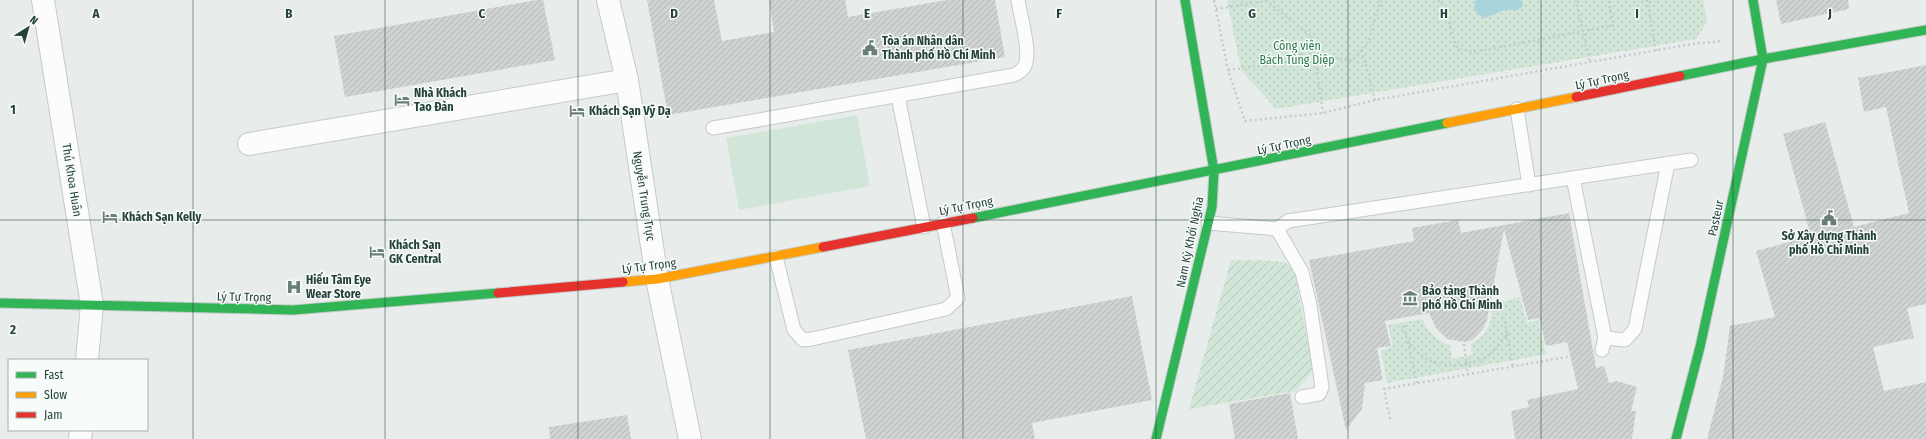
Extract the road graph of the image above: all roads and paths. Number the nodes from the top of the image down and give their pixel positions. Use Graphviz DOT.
graph roads {
  1 [pos="43,0"];
  2 [pos="608,0"];
  3 [pos="1018,0"];
  4 [pos="1184,0"];
  5 [pos="1214,0"];
  6 [pos="1381,0"];
  7 [pos="1438,0"];
  8 [pos="1576,0"];
  9 [pos="1608,0"];
  10 [pos="1646,0"];
  11 [pos="1753,0"];
  12 [pos="1216,9"];
  13 [pos="1926,30"];
  14 [pos="1582,31"];
  15 [pos="1312,37"];
  16 [pos="1729,40"];
  17 [pos="1362,50"];
  18 [pos="1656,51"];
  19 [pos="1315,55"];
  20 [pos="1763,59"];
  21 [pos="1590,63"];
  22 [pos="1228,70"];
  23 [pos="627,80"];
  24 [pos="898,96"];
  25 [pos="1375,100"];
  26 [pos="1517,109"];
  27 [pos="1323,113"];
  28 [pos="713,128"];
  29 [pos="249,144"];
  30 [pos="1691,160"];
  31 [pos="1668,163"];
  32 [pos="1214,171"];
  33 [pos="1573,178"];
  34 [pos="1529,185"];
  35 [pos="943,223"];
  36 [pos="1208,223"];
  37 [pos="924,227"];
  38 [pos="1277,229"];
  39 [pos="776,257"];
  40 [pos="657,279"];
  41 [pos="0,303"];
  42 [pos="92,305"];
  43 [pos="1503,315"];
  44 [pos="1404,326"];
  45 [pos="1507,333"];
  46 [pos="1408,339"];
  47 [pos="1464,344"];
  48 [pos="1603,344"];
  49 [pos="87,359"];
  50 [pos="1467,364"];
  51 [pos="1513,367"];
  52 [pos="1468,375"];
  53 [pos="1417,384"];
  54 [pos="1302,397"];
  55 [pos="1390,419"];
  56 [pos="690,439"];
  57 [pos="1156,439"];
  58 [pos="1676,439"];
  1 -- 42 [label="street, Thủ Khoa Huân"];
  2 -- 23 [label="street, Nguyễn Trung Trực"];
  3 -- 24 [label="lane"];
  4 -- 32 [label="street, Nam Kỳ Khởi Nghĩa"];
  5 -- 12 [label="path"];
  6 -- 17 [label="path"];
  7 -- 14 [label="path"];
  8 -- 14 [label="path"];
  9 -- 14 [label="path"];
  10 -- 18 [label="path"];
  11 -- 20 [label="street, Pasteur"];
  12 -- 15 [label="path"];
  12 -- 22 [label="path"];
  13 -- 20 [label="street, Lý Tự Trọng"];
  14 -- 21 [label="path"];
  15 -- 19 [label="path"];
  15 -- 22 [label="path"];
  16 -- 18 [label="path"];
  17 -- 19 [label="path"];
  17 -- 25 [label="path"];
  18 -- 21 [label="path"];
  19 -- 27 [label="path"];
  20 -- 26 [label="street, Lý Tự Trọng"];
  20 -- 58 [label="street, Pasteur"];
  21 -- 25 [label="path"];
  22 -- 27 [label="path"];
  23 -- 29 [label="street"];
  23 -- 40 [label="street, Nguyễn Trung Trực"];
  24 -- 28 [label="lane"];
  24 -- 37 [label="lane"];
  25 -- 27 [label="path"];
  26 -- 32 [label="street, Lý Tự Trọng"];
  26 -- 34 [label="lane"];
  30 -- 31 [label="lane"];
  31 -- 33 [label="lane"];
  31 -- 48 [label="lane"];
  32 -- 35 [label="street, Lý Tự Trọng"];
  32 -- 36 [label="street, Nam Kỳ Khởi Nghĩa"];
  33 -- 34 [label="lane"];
  33 -- 48 [label="lane"];
  34 -- 38 [label="lane"];
  35 -- 37 [label="street, Lý Tự Trọng"];
  35 -- 39 [label="lane"];
  36 -- 38 [label="lane"];
  36 -- 57 [label="street, Nam Kỳ Khởi Nghĩa"];
  37 -- 39 [label="street, Lý Tự Trọng"];
  38 -- 54 [label="lane"];
  39 -- 40 [label="street, Lý Tự Trọng"];
  40 -- 42 [label="street, Lý Tự Trọng"];
  40 -- 56 [label="street, Nguyễn Trung Trực"];
  41 -- 42 [label="street, Lý Tự Trọng"];
  42 -- 49 [label="street, Thủ Khoa Huân"];
  43 -- 45 [label="path"];
  44 -- 46 [label="path"];
  45 -- 50 [label="path"];
  45 -- 51 [label="path"];
  46 -- 50 [label="path"];
  46 -- 53 [label="path"];
  47 -- 50 [label="path"];
  48 -- 51 [label="path"];
  50 -- 52 [label="path"];
  51 -- 52 [label="path"];
  52 -- 53 [label="path"];
  53 -- 55 [label="path"];
}
